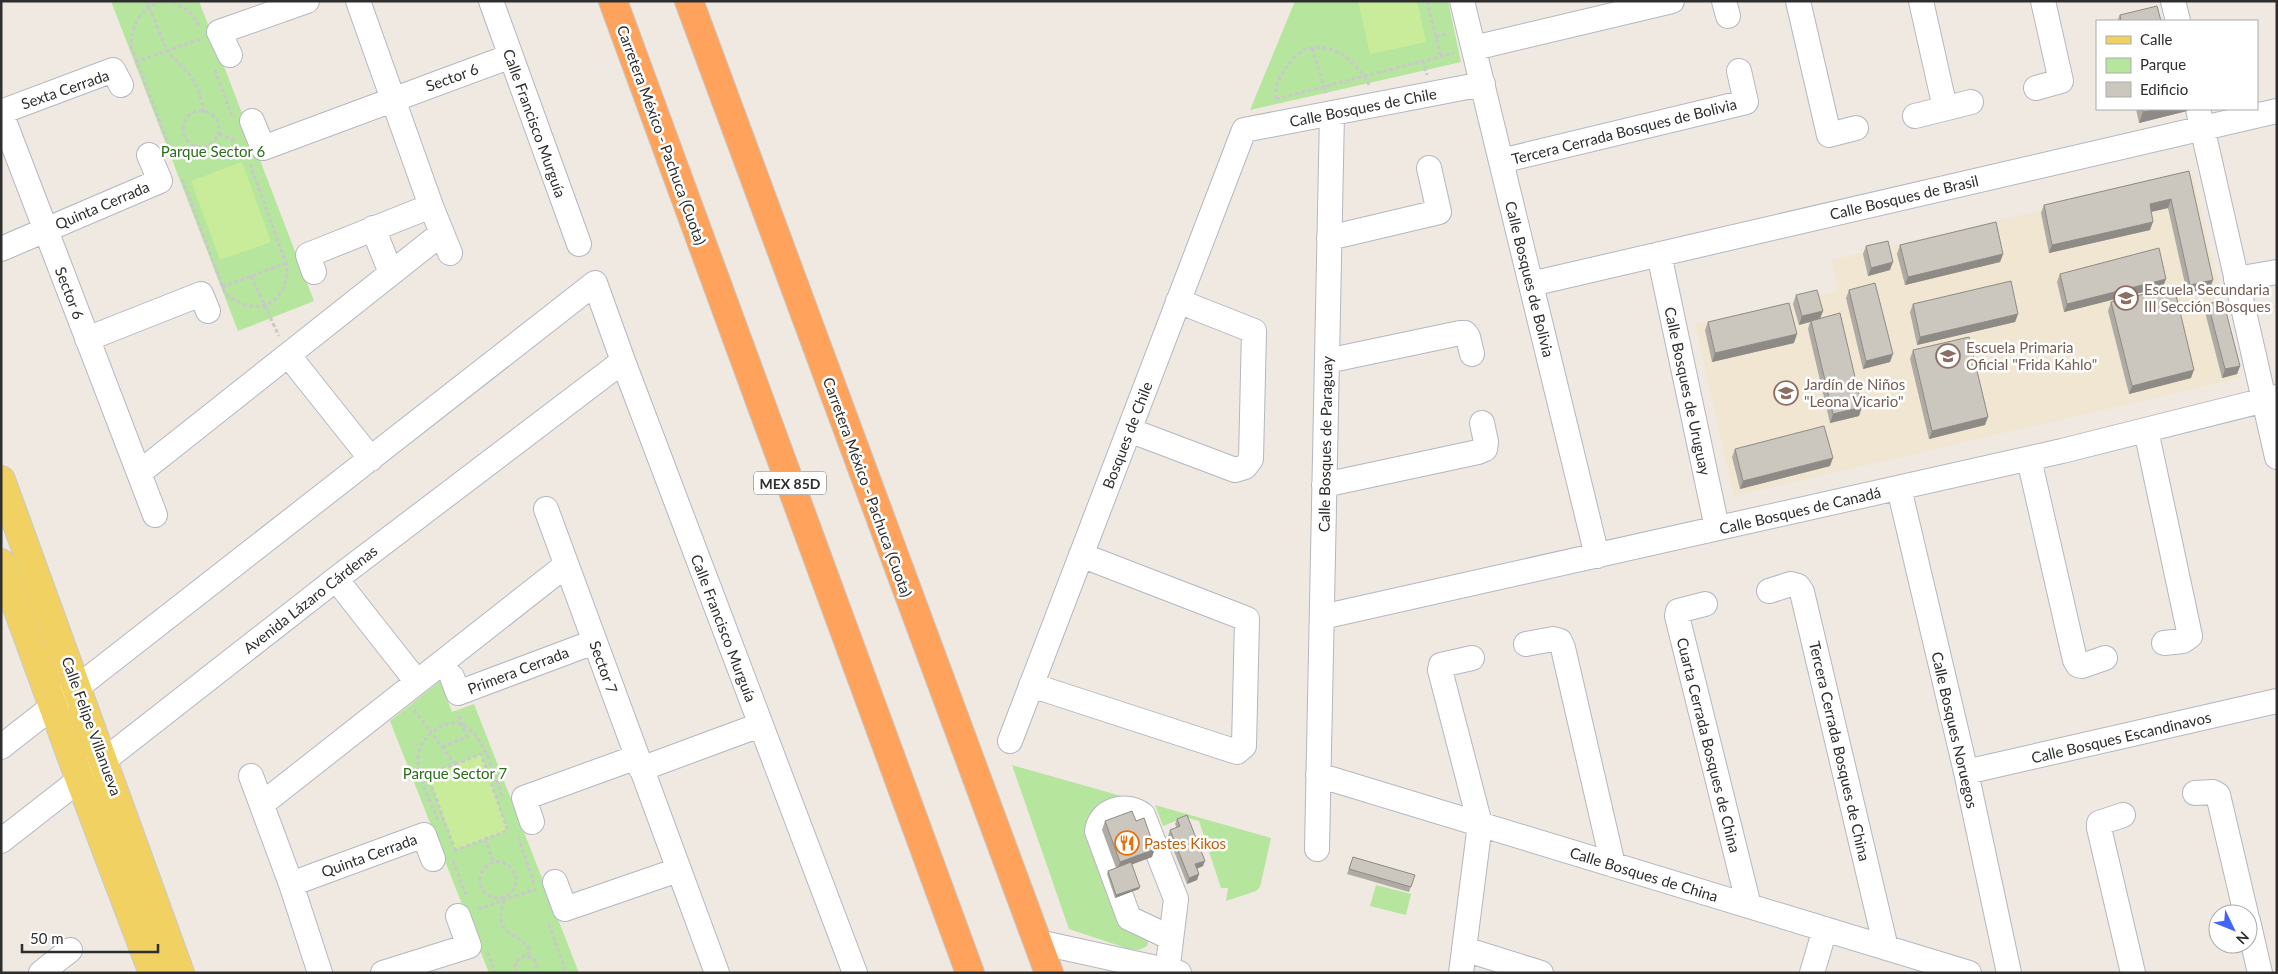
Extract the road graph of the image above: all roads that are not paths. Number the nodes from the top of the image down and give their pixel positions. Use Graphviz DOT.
graph roads {
  1 [pos="307,1"];
  2 [pos="358,1"];
  3 [pos="491,1"];
  4 [pos="612,1"];
  5 [pos="689,1"];
  6 [pos="1462,1"];
  7 [pos="1672,1"];
  8 [pos="1798,1"];
  9 [pos="1921,1"];
  10 [pos="2043,1"];
  11 [pos="1474,48"];
  12 [pos="511,56"];
  13 [pos="221,59"];
  14 [pos="1739,71"];
  15 [pos="117,78"];
  16 [pos="1482,84"];
  17 [pos="2036,88"];
  18 [pos="393,98"];
  19 [pos="1971,102"];
  20 [pos="1945,108"];
  21 [pos="2277,111"];
  22 [pos="1,112"];
  23 [pos="1332,113"];
  24 [pos="1915,116"];
  25 [pos="2200,118"];
  26 [pos="241,124"];
  27 [pos="1856,128"];
  28 [pos="1244,130"];
  29 [pos="158,159"];
  30 [pos="1501,161"];
  31 [pos="1429,168"];
  32 [pos="431,206"];
  33 [pos="373,228"];
  34 [pos="46,229"];
  35 [pos="1329,238"];
  36 [pos="579,244"];
  37 [pos="1,248"];
  38 [pos="1659,254"];
  39 [pos="311,263"];
  40 [pos="2277,272"];
  41 [pos="392,274"];
  42 [pos="2236,279"];
  43 [pos="1531,284"];
  44 [pos="211,297"];
  45 [pos="1178,301"];
  46 [pos="88,339"];
  47 [pos="1472,354"];
  48 [pos="289,356"];
  49 [pos="623,361"];
  50 [pos="1327,362"];
  51 [pos="2270,398"];
  52 [pos="1482,422"];
  53 [pos="1129,430"];
  54 [pos="2146,430"];
  55 [pos="2277,458"];
  56 [pos="371,459"];
  57 [pos="2029,459"];
  58 [pos="139,473"];
  59 [pos="1,480"];
  60 [pos="1324,485"];
  61 [pos="1899,488"];
  62 [pos="546,509"];
  63 [pos="155,515"];
  64 [pos="1718,528"];
  65 [pos="1081,555"];
  66 [pos="1597,556"];
  67 [pos="1,563"];
  68 [pos="566,564"];
  69 [pos="336,579"];
  70 [pos="1768,590"];
  71 [pos="1705,604"];
  72 [pos="1322,618"];
  73 [pos="594,642"];
  74 [pos="1526,644"];
  75 [pos="2164,644"];
  76 [pos="1472,658"];
  77 [pos="2105,658"];
  78 [pos="455,685"];
  79 [pos="1031,685"];
  80 [pos="78,688"];
  81 [pos="409,688"];
  82 [pos="2277,701"];
  83 [pos="54,707"];
  84 [pos="760,724"];
  85 [pos="1010,741"];
  86 [pos="1,747"];
  87 [pos="104,760"];
  88 [pos="639,763"];
  89 [pos="1966,772"];
  90 [pos="1318,775"];
  91 [pos="251,776"];
  92 [pos="80,780"];
  93 [pos="2195,793"];
  94 [pos="262,804"];
  95 [pos="2123,815"];
  96 [pos="1480,824"];
  97 [pos="523,825"];
  98 [pos="1,841"];
  99 [pos="1317,849"];
  100 [pos="441,856"];
  101 [pos="1613,865"];
  102 [pos="678,870"];
  103 [pos="291,884"];
  104 [pos="544,890"];
  105 [pos="2244,904"];
  106 [pos="1749,906"];
  107 [pos="465,914"];
  108 [pos="1825,929"];
  109 [pos="1171,938"];
  110 [pos="1038,942"];
  111 [pos="1886,948"];
  112 [pos="1464,949"];
  113 [pos="70,950"];
  114 [pos="2256,954"];
  115 [pos="1171,972"];
  116 [pos="41,973"];
  117 [pos="153,973"];
  118 [pos="180,973"];
  119 [pos="320,973"];
  120 [pos="383,973"];
  121 [pos="717,973"];
  122 [pos="855,973"];
  123 [pos="970,973"];
  124 [pos="1049,973"];
  125 [pos="1461,973"];
  126 [pos="1540,973"];
  127 [pos="1812,973"];
  128 [pos="1970,973"];
  129 [pos="2009,973"];
  130 [pos="2133,973"];
  131 [pos="2260,973"];
  1 -- 13 [label="street"];
  2 -- 18 [label="street"];
  3 -- 12 [label="street, Calle Francisco Murguía"];
  4 -- 123 [label="highway, Carretera México - Pachuca (Cuota) / MEX 85D"];
  5 -- 110 [label="highway, Carretera México - Pachuca (Cuota)"];
  6 -- 11 [label="street, Calle Bosques de Bolivia"];
  7 -- 11 [label="street"];
  8 -- 27 [label="street"];
  9 -- 20 [label="street"];
  10 -- 17 [label="street"];
  11 -- 16 [label="street, Calle Bosques de Bolivia"];
  12 -- 18 [label="street, Sector 6"];
  12 -- 36 [label="street, Calle Francisco Murguía"];
  14 -- 30 [label="street, Tercera Cerrada Bosques de Bolivia"];
  15 -- 22 [label="street, Sexta Cerrada"];
  16 -- 23 [label="street, Calle Bosques de Chile"];
  16 -- 30 [label="street, Calle Bosques de Bolivia"];
  18 -- 26 [label="street, Sector 6"];
  18 -- 32 [label="street"];
  19 -- 20 [label="street"];
  20 -- 24 [label="street"];
  21 -- 25 [label="street, Calle Bosques de Brasil"];
  22 -- 34 [label="street, Sector 6"];
  23 -- 28 [label="street, Calle Bosques de Chile"];
  23 -- 35 [label="street, Calle Bosques de Paraguay"];
  25 -- 38 [label="street, Calle Bosques de Brasil"];
  25 -- 42 [label="street"];
  28 -- 45 [label="street, Bosques de Chile"];
  29 -- 34 [label="street, Quinta Cerrada"];
  30 -- 43 [label="street, Calle Bosques de Bolivia"];
  31 -- 35 [label="street"];
  32 -- 33 [label="street"];
  32 -- 41 [label="street"];
  33 -- 39 [label="street"];
  33 -- 41 [label="street"];
  34 -- 37 [label="street"];
  34 -- 46 [label="street, Sector 6"];
  35 -- 50 [label="street, Calle Bosques de Paraguay"];
  38 -- 43 [label="street, Calle Bosques de Brasil"];
  38 -- 64 [label="street, Calle Bosques de Uruguay"];
  40 -- 42 [label="street"];
  41 -- 48 [label="street"];
  42 -- 51 [label="street"];
  43 -- 66 [label="street, Calle Bosques de Bolivia"];
  44 -- 46 [label="street"];
  45 -- 53 [label="street, Bosques de Chile"];
  45 -- 53 [label="street"];
  46 -- 58 [label="street, Sector 6"];
  47 -- 50 [label="street"];
  48 -- 56 [label="street"];
  48 -- 58 [label="street"];
  49 -- 56 [label="street, Calle Francisco Murguía"];
  49 -- 69 [label="street, Avenida Lázaro Cárdenas"];
  49 -- 84 [label="street, Calle Francisco Murguía"];
  50 -- 60 [label="street, Calle Bosques de Paraguay"];
  51 -- 54 [label="street, Calle Bosques de Canadá"];
  51 -- 55 [label="street"];
  52 -- 60 [label="street"];
  53 -- 65 [label="street, Bosques de Chile"];
  54 -- 57 [label="street, Calle Bosques de Canadá"];
  54 -- 75 [label="street"];
  56 -- 80 [label="street"];
  57 -- 61 [label="street, Calle Bosques de Canadá"];
  57 -- 77 [label="street"];
  58 -- 63 [label="street, Sector 6"];
  59 -- 80 [label="main road, Calle Felipe Villanueva"];
  60 -- 72 [label="street, Calle Bosques de Paraguay"];
  61 -- 64 [label="street, Calle Bosques de Canadá"];
  61 -- 89 [label="street, Calle Bosques Noruegos"];
  62 -- 68 [label="street, Sector 7"];
  64 -- 66 [label="street, Calle Bosques de Canadá"];
  65 -- 79 [label="street, Bosques de Chile"];
  65 -- 79 [label="street"];
  66 -- 72 [label="street, Calle Bosques de Canadá"];
  67 -- 83 [label="main road, Calle Felipe Villanueva"];
  68 -- 73 [label="street, Sector 7"];
  68 -- 81 [label="street"];
  69 -- 81 [label="street"];
  69 -- 87 [label="street, Avenida Lázaro Cárdenas"];
  70 -- 111 [label="street, Tercera Cerrada Bosques de China"];
  71 -- 106 [label="street, Cuarta Cerrada Bosques de China"];
  72 -- 90 [label="street, Calle Bosques de Paraguay"];
  73 -- 78 [label="street, Primera Cerrada"];
  73 -- 88 [label="street, Sector 7"];
  74 -- 101 [label="street"];
  76 -- 96 [label="street"];
  79 -- 85 [label="street, Bosques de Chile"];
  80 -- 83 [label="street"];
  80 -- 87 [label="main road, Calle Felipe Villanueva"];
  81 -- 94 [label="street"];
  82 -- 89 [label="street, Calle Bosques Escandinavos"];
  83 -- 86 [label="street"];
  83 -- 92 [label="main road, Calle Felipe Villanueva"];
  84 -- 88 [label="street"];
  84 -- 122 [label="street, Calle Francisco Murguía"];
  87 -- 92 [label="street, Avenida Lázaro Cárdenas"];
  87 -- 118 [label="main road, Calle Felipe Villanueva"];
  88 -- 97 [label="street"];
  88 -- 102 [label="street, Sector 7"];
  89 -- 129 [label="street, Calle Bosques Noruegos"];
  90 -- 96 [label="street, Calle Bosques de China"];
  90 -- 99 [label="street, Calle Bosques de Paraguay"];
  91 -- 94 [label="street"];
  92 -- 98 [label="street, Avenida Lázaro Cárdenas"];
  92 -- 117 [label="main road, Calle Felipe Villanueva"];
  93 -- 105 [label="street"];
  94 -- 103 [label="street"];
  95 -- 130 [label="street"];
  96 -- 101 [label="street, Calle Bosques de China"];
  96 -- 112 [label="street"];
  100 -- 103 [label="street, Quinta Cerrada"];
  101 -- 106 [label="street, Calle Bosques de China"];
  102 -- 104 [label="street"];
  102 -- 121 [label="street, Sector 7"];
  103 -- 119 [label="street"];
  106 -- 108 [label="street, Calle Bosques de China"];
  107 -- 120 [label="street"];
  108 -- 111 [label="street, Calle Bosques de China"];
  108 -- 127 [label="street"];
  109 -- 109 [label="street"];
  109 -- 115 [label="street"];
  110 -- 115 [label="street"];
  110 -- 124 [label="highway, Carretera México - Pachuca (Cuota)"];
  111 -- 128 [label="street, Calle Bosques de China"];
  112 -- 125 [label="street"];
  112 -- 126 [label="street"];
  113 -- 116 [label="street"];
  114 -- 131 [label="street"];
}
